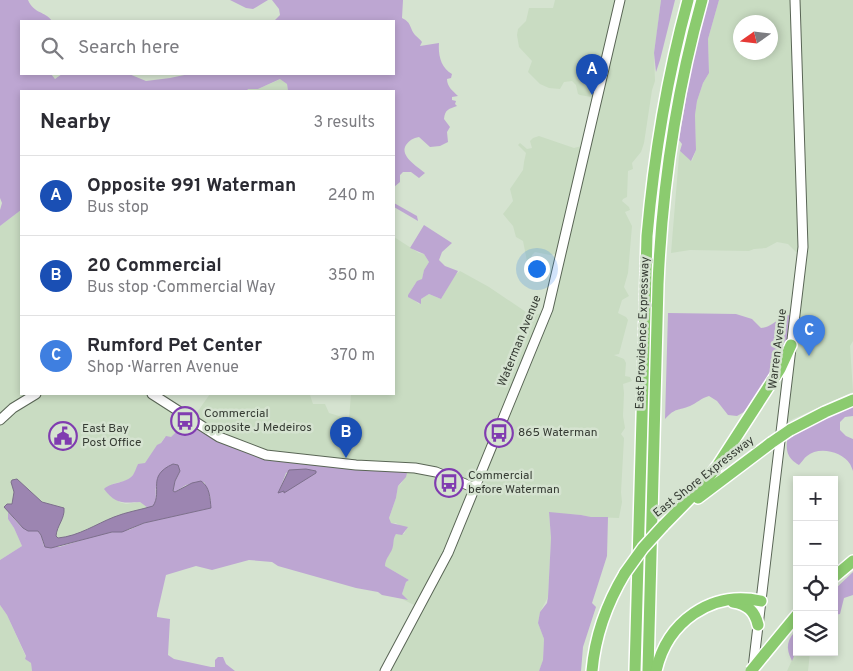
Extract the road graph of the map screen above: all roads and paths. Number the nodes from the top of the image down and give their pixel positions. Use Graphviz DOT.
graph roads {
  1 [pos="620,0"];
  2 [pos="688,0"];
  3 [pos="702,0"];
  4 [pos="790,1"];
  5 [pos="791,345"];
  6 [pos="34,395"];
  7 [pos="154,395"];
  8 [pos="853,400"];
  9 [pos="0,420"];
  10 [pos="474,488"];
  11 [pos="663,526"];
  12 [pos="853,561"];
  13 [pos="838,574"];
  14 [pos="724,601"];
  15 [pos="761,601"];
  16 [pos="793,620"];
  17 [pos="758,625"];
  18 [pos="385,671"];
  19 [pos="592,671"];
  20 [pos="635,671"];
  21 [pos="648,671"];
  22 [pos="656,671"];
  23 [pos="752,671"];
  1 -- 10 [label="main road, Waterman Avenue"];
  2 -- 20 [label="highway, East Providence Expressway"];
  3 -- 21 [label="highway, East Providence Expressway"];
  4 -- 5 [label="main road, Warren Avenue"];
  5 -- 11 [label="highway"];
  5 -- 15 [label="main road, Warren Avenue"];
  6 -- 9 [label="main road"];
  7 -- 10 [label="main road"];
  8 -- 11 [label="highway, East Shore Expressway, bridge"];
  10 -- 18 [label="main road, Waterman Avenue"];
  11 -- 19 [label="highway, East Shore Expressway, bridge"];
  12 -- 13 [label="highway"];
  14 -- 15 [label="highway"];
  14 -- 17 [label="highway"];
  14 -- 22 [label="highway"];
  15 -- 17 [label="main road, Warren Avenue"];
  16 -- 23 [label="highway, bridge"];
  17 -- 23 [label="main road, Warren Avenue"];
}
